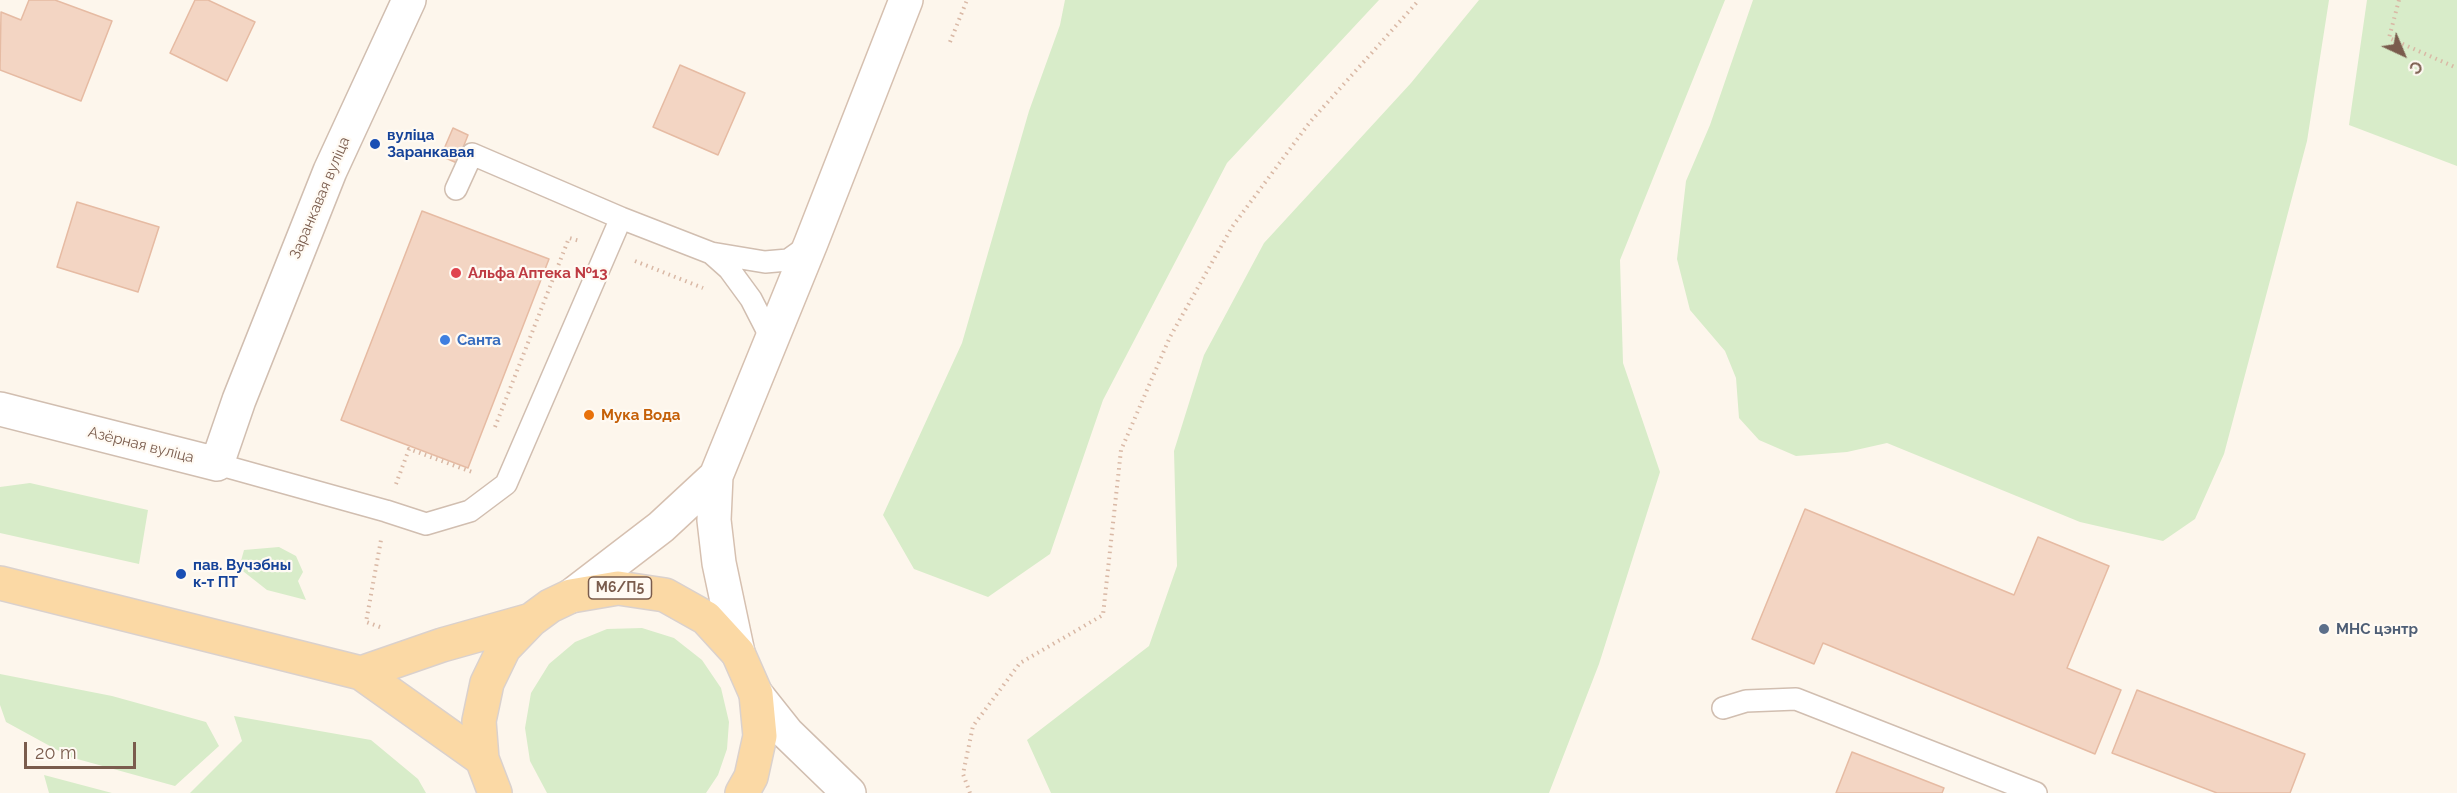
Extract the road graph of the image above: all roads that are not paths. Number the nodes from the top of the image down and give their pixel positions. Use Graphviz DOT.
graph roads {
  1 [pos="409,0"];
  2 [pos="906,0"];
  3 [pos="456,189"];
  4 [pos="621,218"];
  5 [pos="811,243"];
  6 [pos="711,253"];
  7 [pos="772,340"];
  8 [pos="0,409"];
  9 [pos="217,464"];
  10 [pos="716,476"];
  11 [pos="0,583"];
  12 [pos="571,596"];
  13 [pos="531,620"];
  14 [pos="738,653"];
  15 [pos="361,673"];
  16 [pos="756,693"];
  17 [pos="1723,708"];
  18 [pos="491,784"];
  19 [pos="742,793"];
  20 [pos="849,793"];
  21 [pos="2036,793"];
  1 -- 9 [label="main road, Заранкавая вуліца"];
  2 -- 5 [label="main road"];
  3 -- 4 [label="lane"];
  4 -- 6 [label="lane"];
  4 -- 9 [label="lane"];
  5 -- 6 [label="lane"];
  5 -- 7 [label="main road"];
  6 -- 7 [label="lane"];
  7 -- 10 [label="main road"];
  8 -- 9 [label="main road, Азёрная вуліца"];
  10 -- 12 [label="main road"];
  10 -- 14 [label="main road"];
  11 -- 15 [label="main road, М6/П5"];
  12 -- 13 [label="main road, М6/П5"];
  12 -- 14 [label="main road, М6/П5"];
  13 -- 15 [label="main road, М6/П5"];
  13 -- 18 [label="main road, М6/П5"];
  14 -- 16 [label="main road, М6/П5"];
  15 -- 18 [label="main road, М6/П5"];
  16 -- 19 [label="main road, М6/П5"];
  16 -- 20 [label="main road"];
  17 -- 21 [label="lane"];
}
